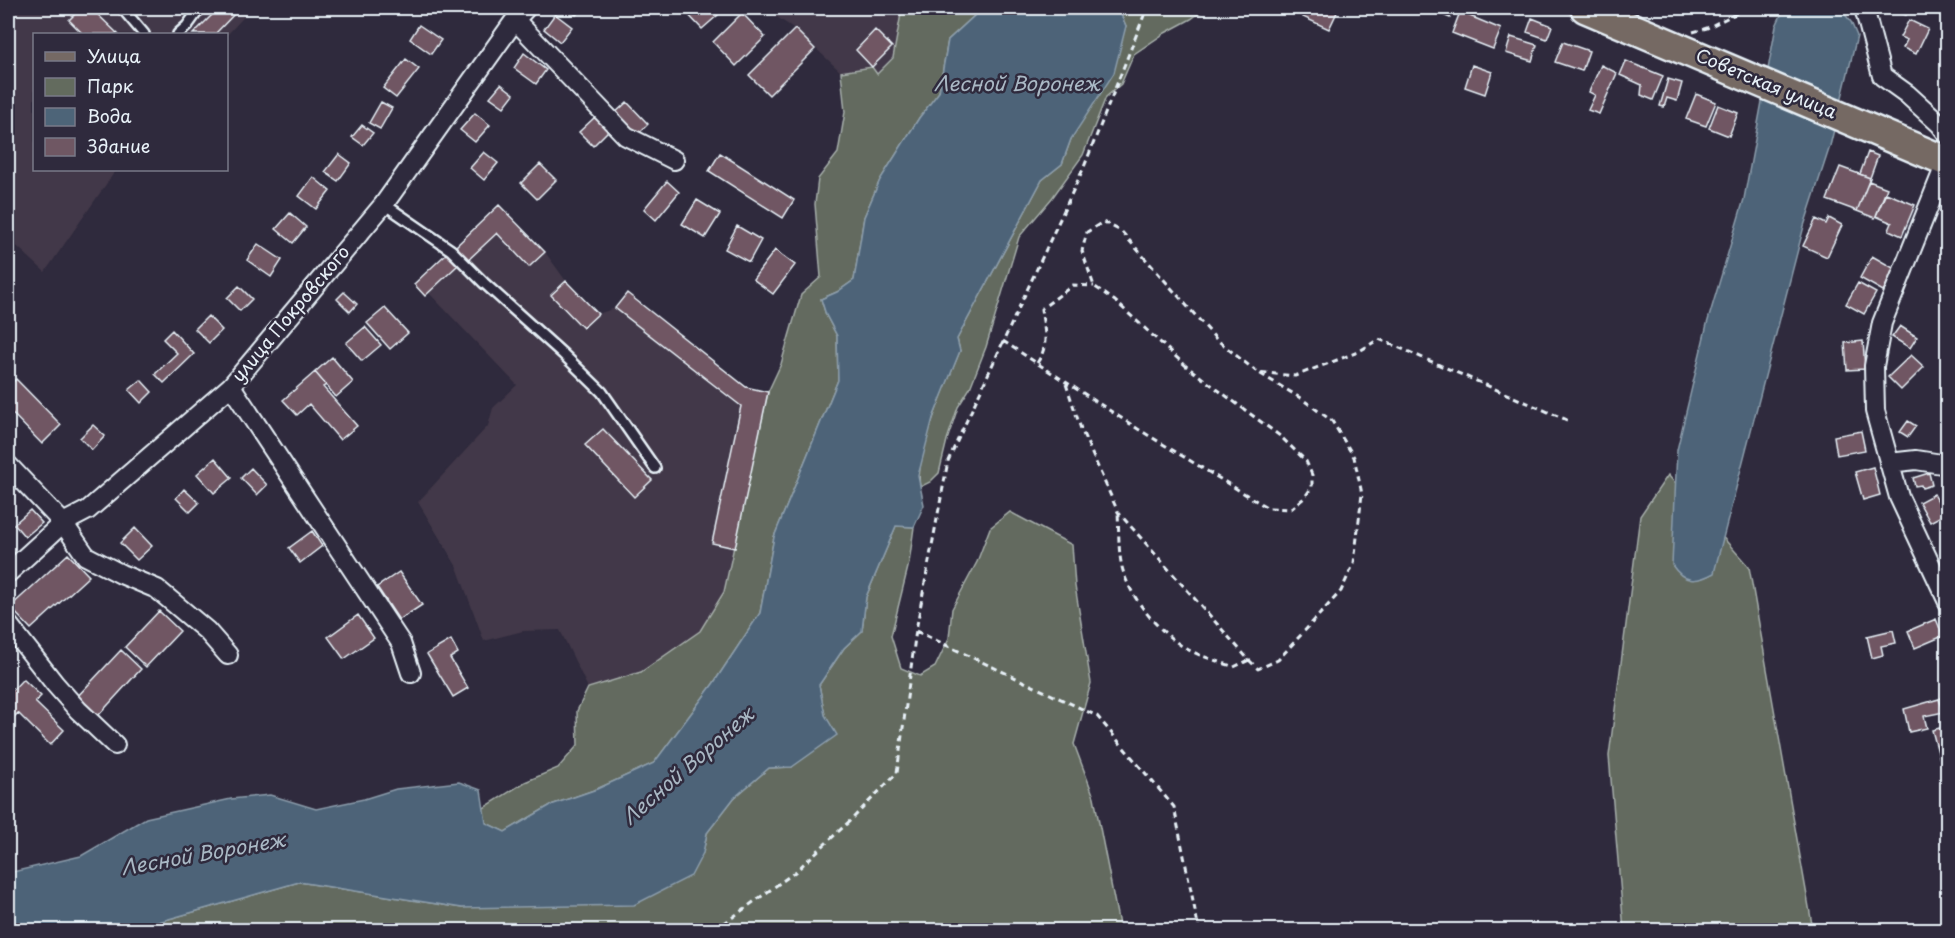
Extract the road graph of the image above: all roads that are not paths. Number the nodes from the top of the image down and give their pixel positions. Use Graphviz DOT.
graph roads {
  1 [pos="122,8"];
  2 [pos="200,8"];
  3 [pos="1585,8"];
  4 [pos="1864,8"];
  5 [pos="521,14"];
  6 [pos="143,33"];
  7 [pos="179,33"];
  8 [pos="1947,154"];
  9 [pos="674,160"];
  10 [pos="384,204"];
  11 [pos="231,386"];
  12 [pos="1889,463"];
  13 [pos="8,465"];
  14 [pos="1947,465"];
  15 [pos="655,468"];
  16 [pos="63,523"];
  17 [pos="8,573"];
  18 [pos="1947,602"];
  19 [pos="8,624"];
  20 [pos="228,655"];
  21 [pos="411,673"];
  22 [pos="116,745"];
  1 -- 6 [label="lane"];
  2 -- 7 [label="lane"];
  3 -- 8 [label="main road, Советская улица"];
  4 -- 8 [label="street"];
  5 -- 9 [label="street"];
  5 -- 10 [label="street, улица Покровского"];
  8 -- 12 [label="street"];
  10 -- 11 [label="street, улица Покровского"];
  10 -- 15 [label="lane"];
  11 -- 16 [label="street, улица Покровского"];
  11 -- 21 [label="street"];
  12 -- 14 [label="street"];
  12 -- 18 [label="street"];
  13 -- 16 [label="street"];
  16 -- 17 [label="street, улица Покровского"];
  16 -- 20 [label="street"];
  19 -- 22 [label="street"];
}
